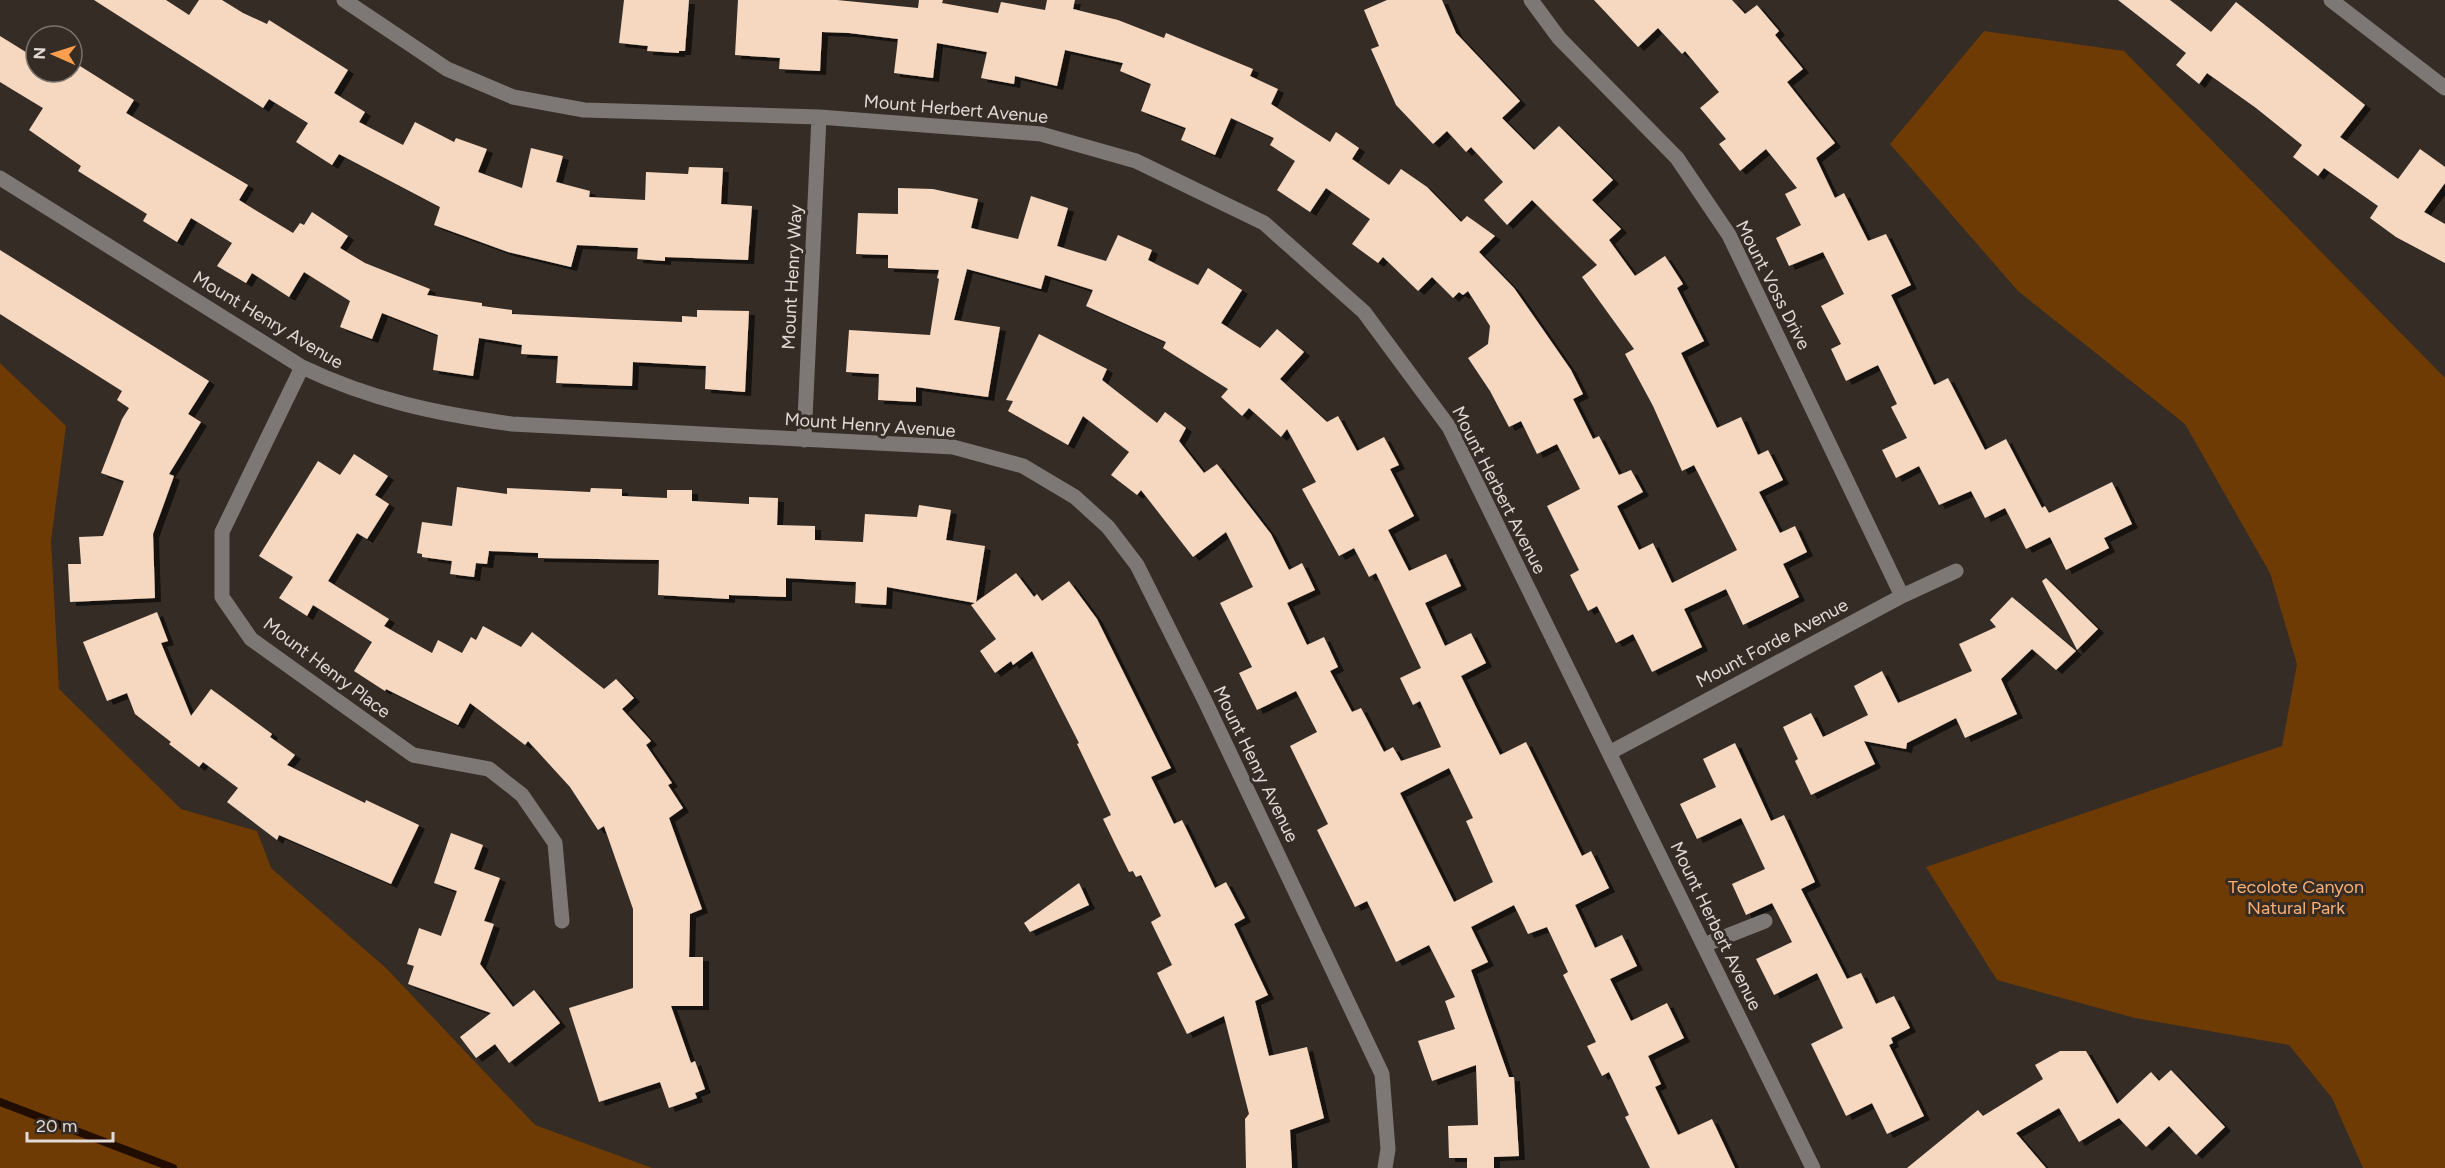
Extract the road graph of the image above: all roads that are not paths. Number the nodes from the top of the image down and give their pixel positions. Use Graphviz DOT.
graph roads {
  1 [pos="344,0"];
  2 [pos="1531,0"];
  3 [pos="2331,0"];
  4 [pos="2445,88"];
  5 [pos="819,117"];
  6 [pos="0,178"];
  7 [pos="302,367"];
  8 [pos="804,440"];
  9 [pos="1956,571"];
  10 [pos="1902,596"];
  11 [pos="1609,753"];
  12 [pos="562,921"];
  13 [pos="1765,921"];
  14 [pos="1704,945"];
  15 [pos="1385,1168"];
  16 [pos="1813,1168"];
  1 -- 5 [label="street, Mount Herbert Avenue"];
  2 -- 10 [label="street, Mount Voss Drive"];
  3 -- 4 [label="street"];
  5 -- 8 [label="street, Mount Henry Way"];
  5 -- 11 [label="street, Mount Herbert Avenue"];
  6 -- 7 [label="street, Mount Henry Avenue"];
  7 -- 8 [label="street, Mount Henry Avenue"];
  7 -- 12 [label="street, Mount Henry Place"];
  8 -- 15 [label="street, Mount Henry Avenue"];
  9 -- 10 [label="street, Mount Forde Avenue"];
  10 -- 11 [label="street, Mount Forde Avenue"];
  11 -- 14 [label="street, Mount Herbert Avenue"];
  13 -- 14 [label="street"];
  14 -- 16 [label="street, Mount Herbert Avenue"];
}
